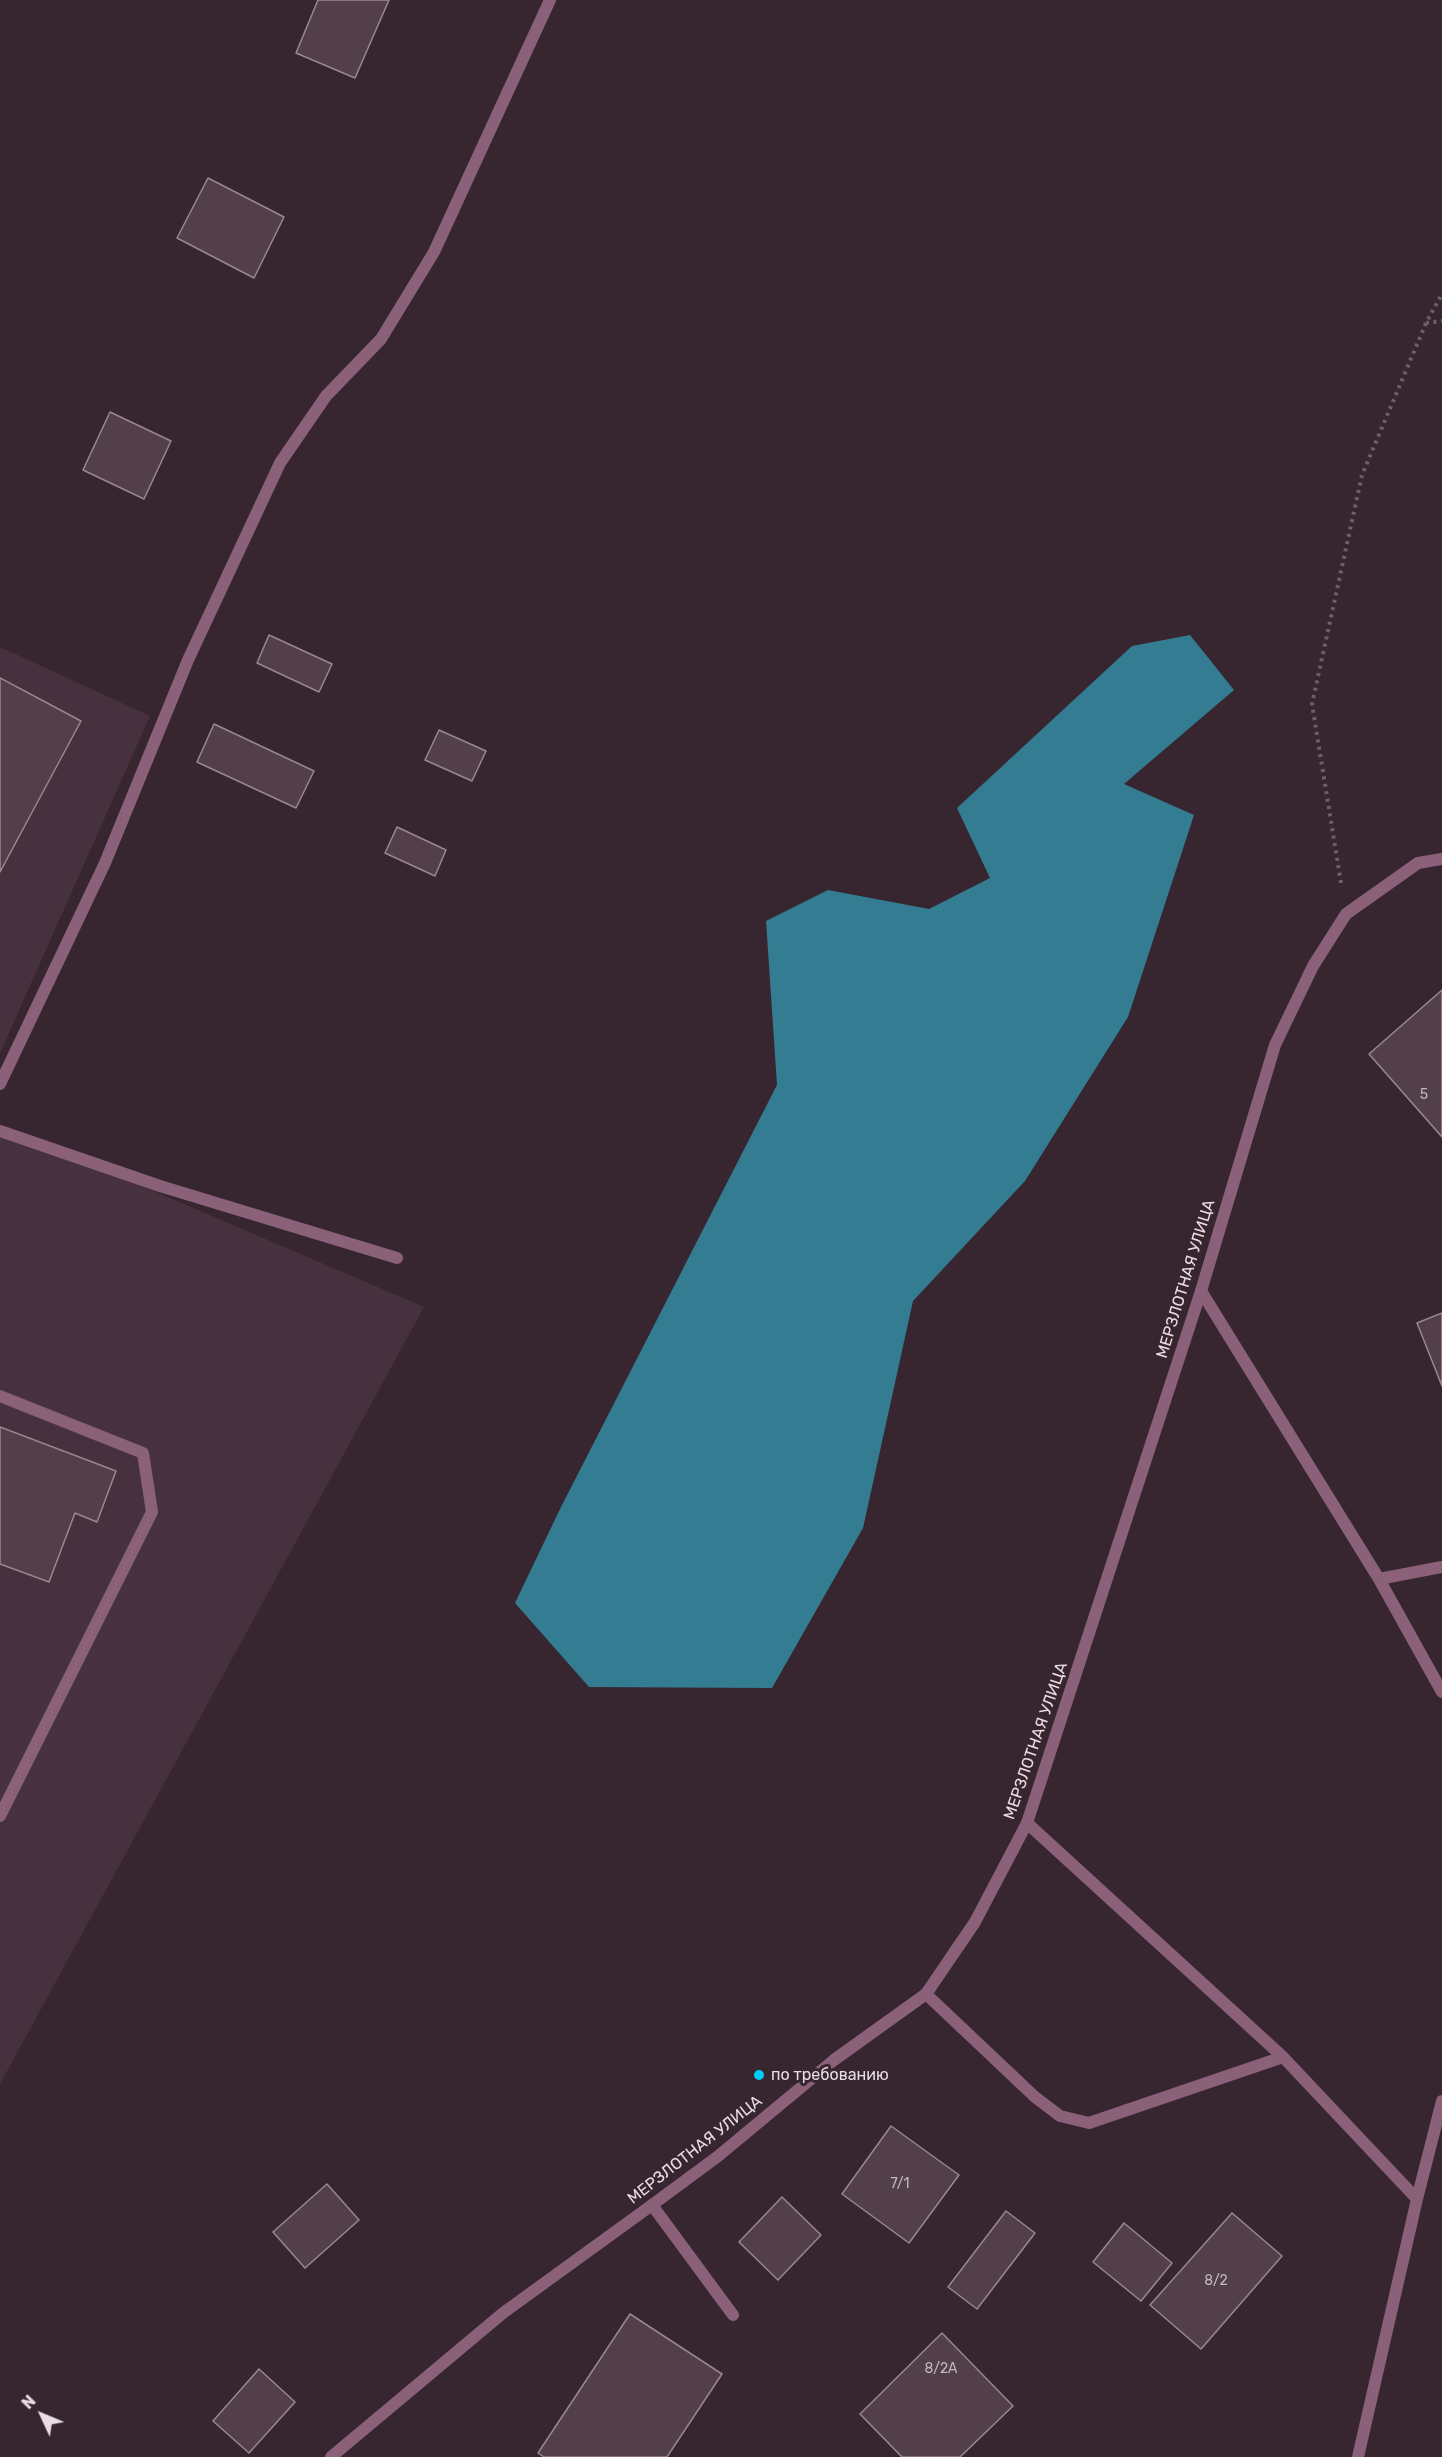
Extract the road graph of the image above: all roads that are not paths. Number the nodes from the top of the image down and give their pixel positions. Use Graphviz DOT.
graph roads {
  1 [pos="550,0"];
  2 [pos="1442,859"];
  3 [pos="0,1084"];
  4 [pos="0,1131"];
  5 [pos="397,1258"];
  6 [pos="1201,1291"];
  7 [pos="0,1396"];
  8 [pos="1442,1567"];
  9 [pos="1379,1579"];
  10 [pos="1442,1692"];
  11 [pos="0,1816"];
  12 [pos="1028,1823"];
  13 [pos="926,1994"];
  14 [pos="1283,2057"];
  15 [pos="1442,2101"];
  16 [pos="1417,2199"];
  17 [pos="652,2205"];
  18 [pos="733,2315"];
  19 [pos="331,2457"];
  20 [pos="1358,2457"];
  1 -- 3 [label="street"];
  2 -- 6 [label="street, МЕРЗЛОТНАЯ УЛИЦА"];
  4 -- 5 [label="street"];
  6 -- 9 [label="street"];
  6 -- 12 [label="street, МЕРЗЛОТНАЯ УЛИЦА"];
  7 -- 11 [label="street"];
  8 -- 9 [label="street"];
  9 -- 10 [label="street"];
  12 -- 13 [label="street, МЕРЗЛОТНАЯ УЛИЦА"];
  12 -- 14 [label="street"];
  13 -- 14 [label="street"];
  13 -- 17 [label="street, МЕРЗЛОТНАЯ УЛИЦА"];
  14 -- 16 [label="street"];
  15 -- 16 [label="street"];
  16 -- 20 [label="street"];
  17 -- 18 [label="street"];
  17 -- 19 [label="street, МЕРЗЛОТНАЯ УЛИЦА"];
}
